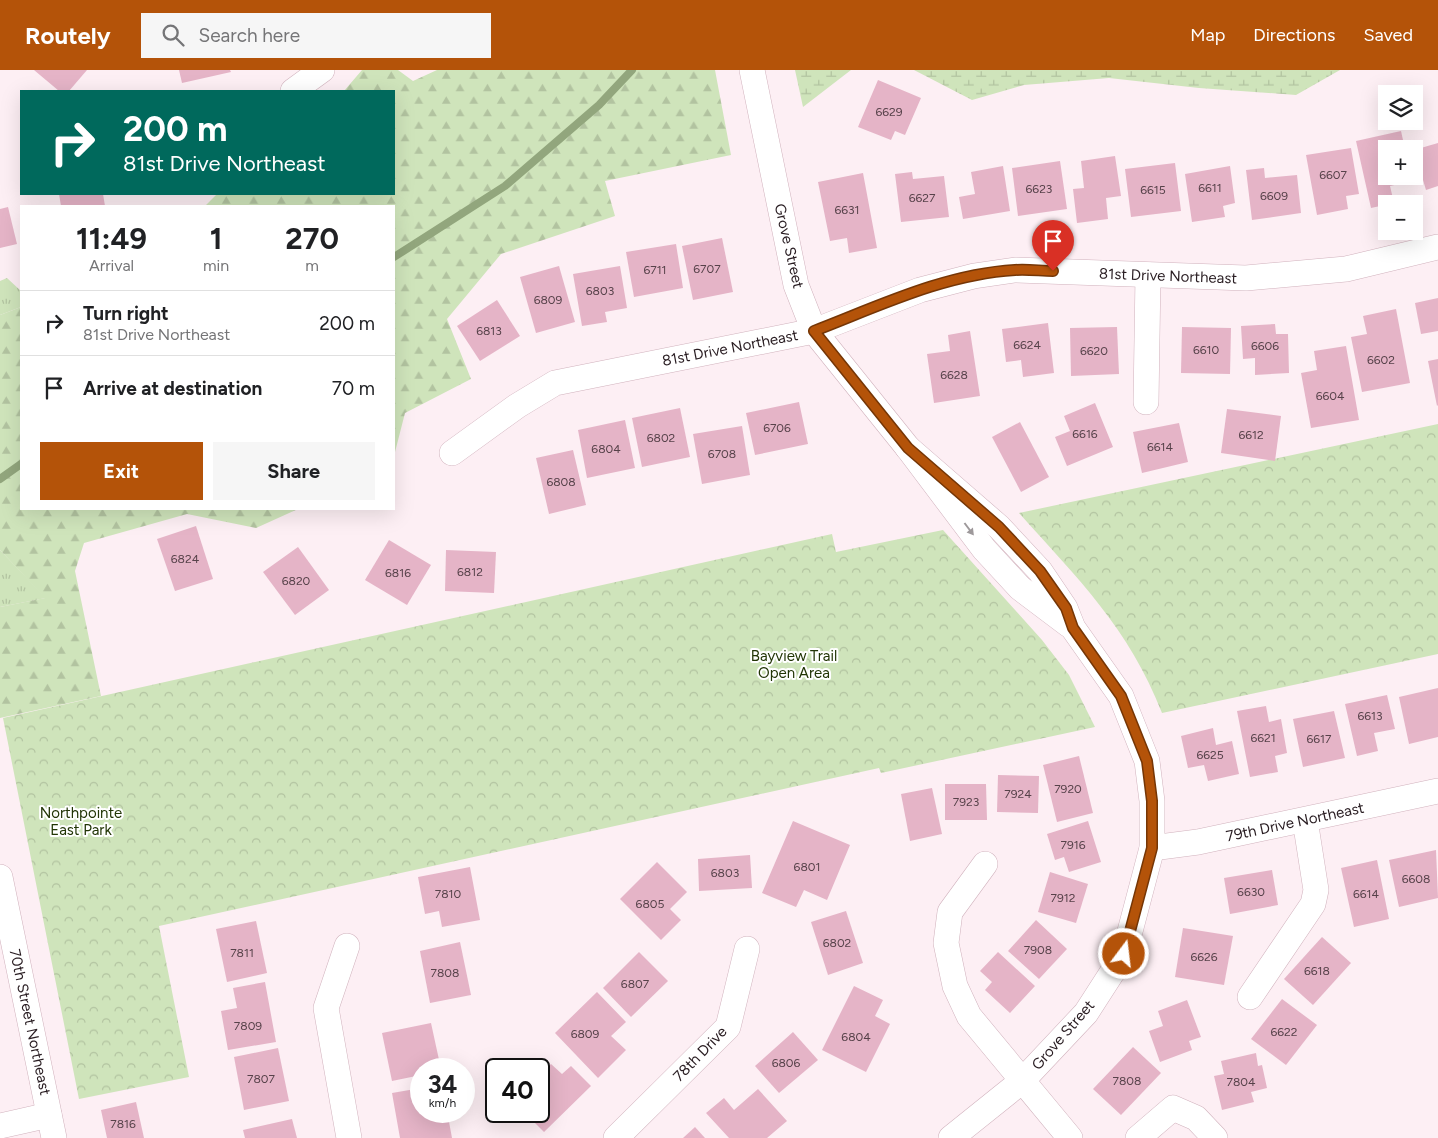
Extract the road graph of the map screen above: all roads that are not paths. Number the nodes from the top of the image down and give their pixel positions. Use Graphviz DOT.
graph roads {
  1 [pos="322,70"];
  2 [pos="752,70"];
  3 [pos="294,90"];
  4 [pos="1438,247"];
  5 [pos="1148,275"];
  6 [pos="814,331"];
  7 [pos="1146,402"];
  8 [pos="452,453"];
  9 [pos="1438,791"];
  10 [pos="1305,820"];
  11 [pos="1152,848"];
  12 [pos="985,864"];
  13 [pos="0,877"];
  14 [pos="347,946"];
  15 [pos="747,949"];
  16 [pos="1250,997"];
  17 [pos="1022,1081"];
  18 [pos="0,1126"];
  19 [pos="51,1127"];
  20 [pos="349,1138"];
  21 [pos="616,1138"];
  22 [pos="951,1138"];
  23 [pos="1070,1138"];
  24 [pos="1138,1138"];
  25 [pos="1215,1138"];
  1 -- 3 [label="street"];
  2 -- 6 [label="street, Grove Street"];
  4 -- 5 [label="street, 81st Drive Northeast"];
  5 -- 6 [label="street, 81st Drive Northeast"];
  5 -- 7 [label="street"];
  6 -- 8 [label="street, 81st Drive Northeast"];
  6 -- 11 [label="street, Grove Street"];
  9 -- 10 [label="street, 79th Drive Northeast"];
  10 -- 11 [label="street, 79th Drive Northeast"];
  10 -- 16 [label="street"];
  11 -- 17 [label="street, Grove Street"];
  12 -- 17 [label="street"];
  13 -- 19 [label="street, 70th Street Northeast"];
  14 -- 20 [label="street"];
  15 -- 21 [label="street, 78th Drive"];
  17 -- 22 [label="street, Grove Street"];
  17 -- 23 [label="street"];
  18 -- 19 [label="street"];
  24 -- 25 [label="street"];
}
